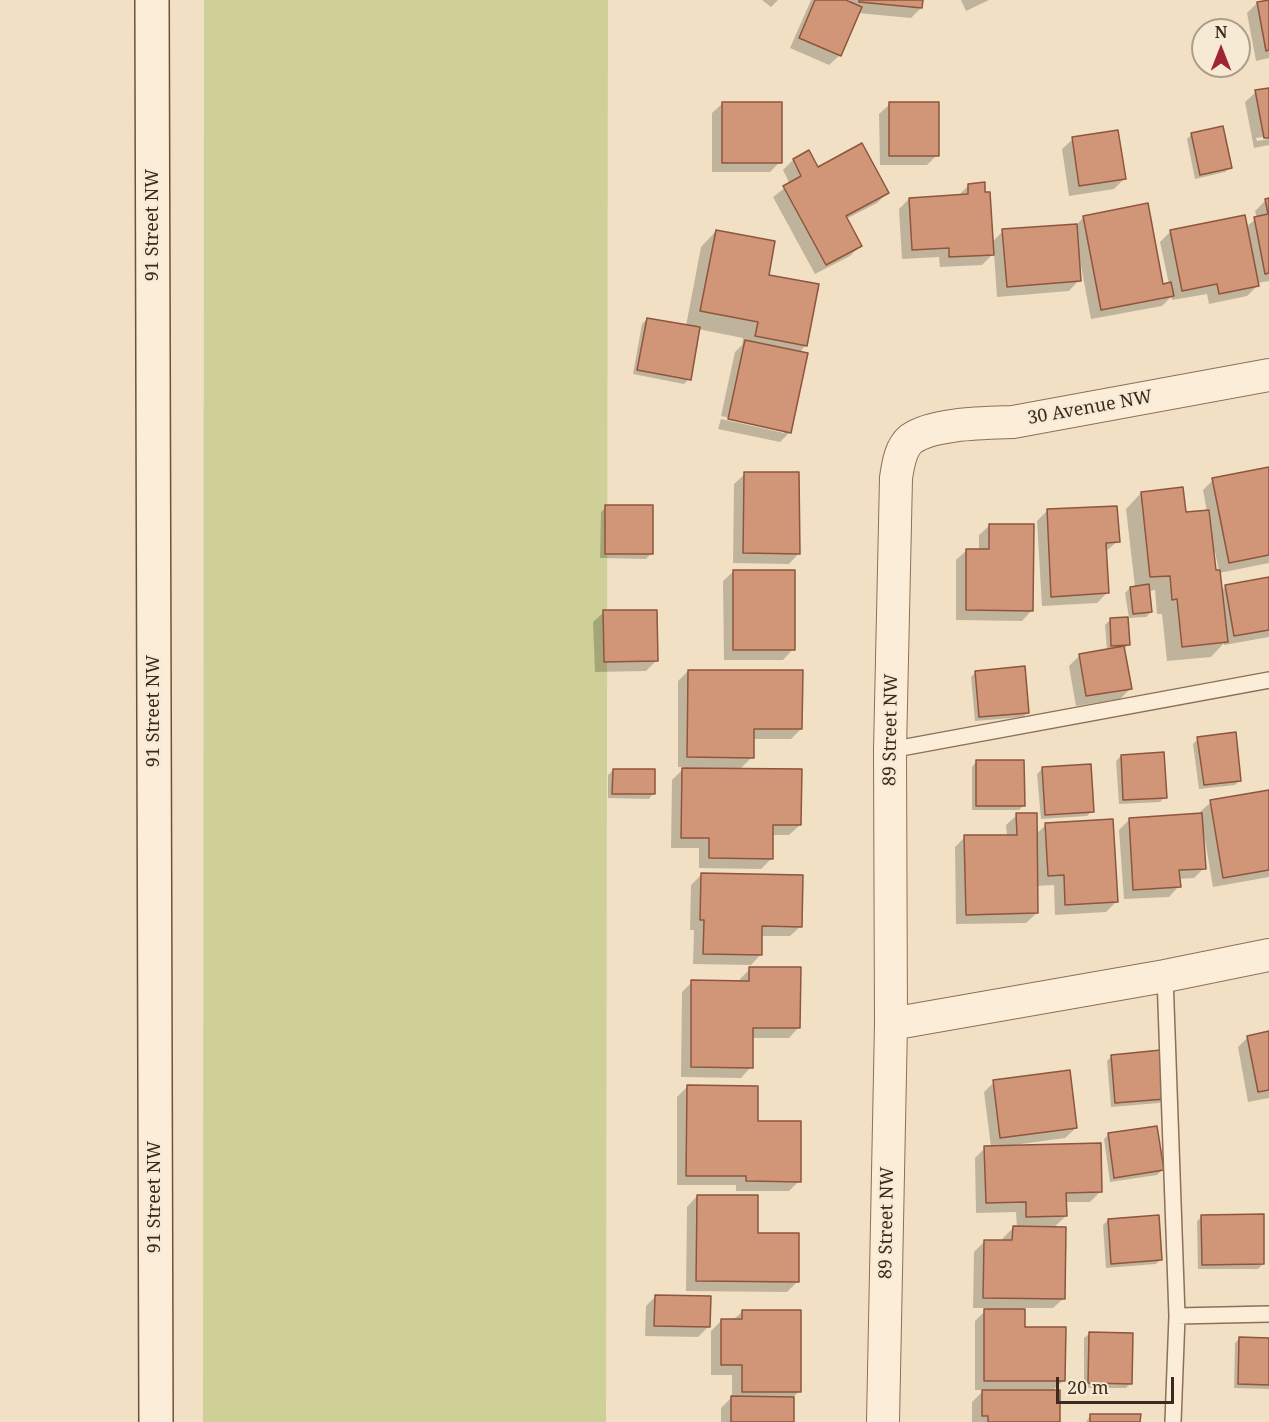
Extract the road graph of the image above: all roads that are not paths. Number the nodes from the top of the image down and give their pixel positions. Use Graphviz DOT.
graph roads {
  1 [pos="152,0"];
  2 [pos="1269,375"];
  3 [pos="911,440"];
  4 [pos="1269,680"];
  5 [pos="890,750"];
  6 [pos="1269,955"];
  7 [pos="1165,976"];
  8 [pos="891,1024"];
  9 [pos="1269,1314"];
  10 [pos="1177,1316"];
  11 [pos="156,1422"];
  12 [pos="883,1422"];
  13 [pos="1173,1422"];
  1 -- 11 [label="main road, 91 Street NW"];
  2 -- 3 [label="street, 30 Avenue NW"];
  3 -- 5 [label="street, 89 Street NW"];
  4 -- 5 [label="lane"];
  5 -- 8 [label="street, 89 Street NW"];
  6 -- 7 [label="street"];
  7 -- 8 [label="street"];
  7 -- 10 [label="lane"];
  8 -- 12 [label="street, 89 Street NW"];
  9 -- 10 [label="lane"];
  10 -- 13 [label="lane"];
}
